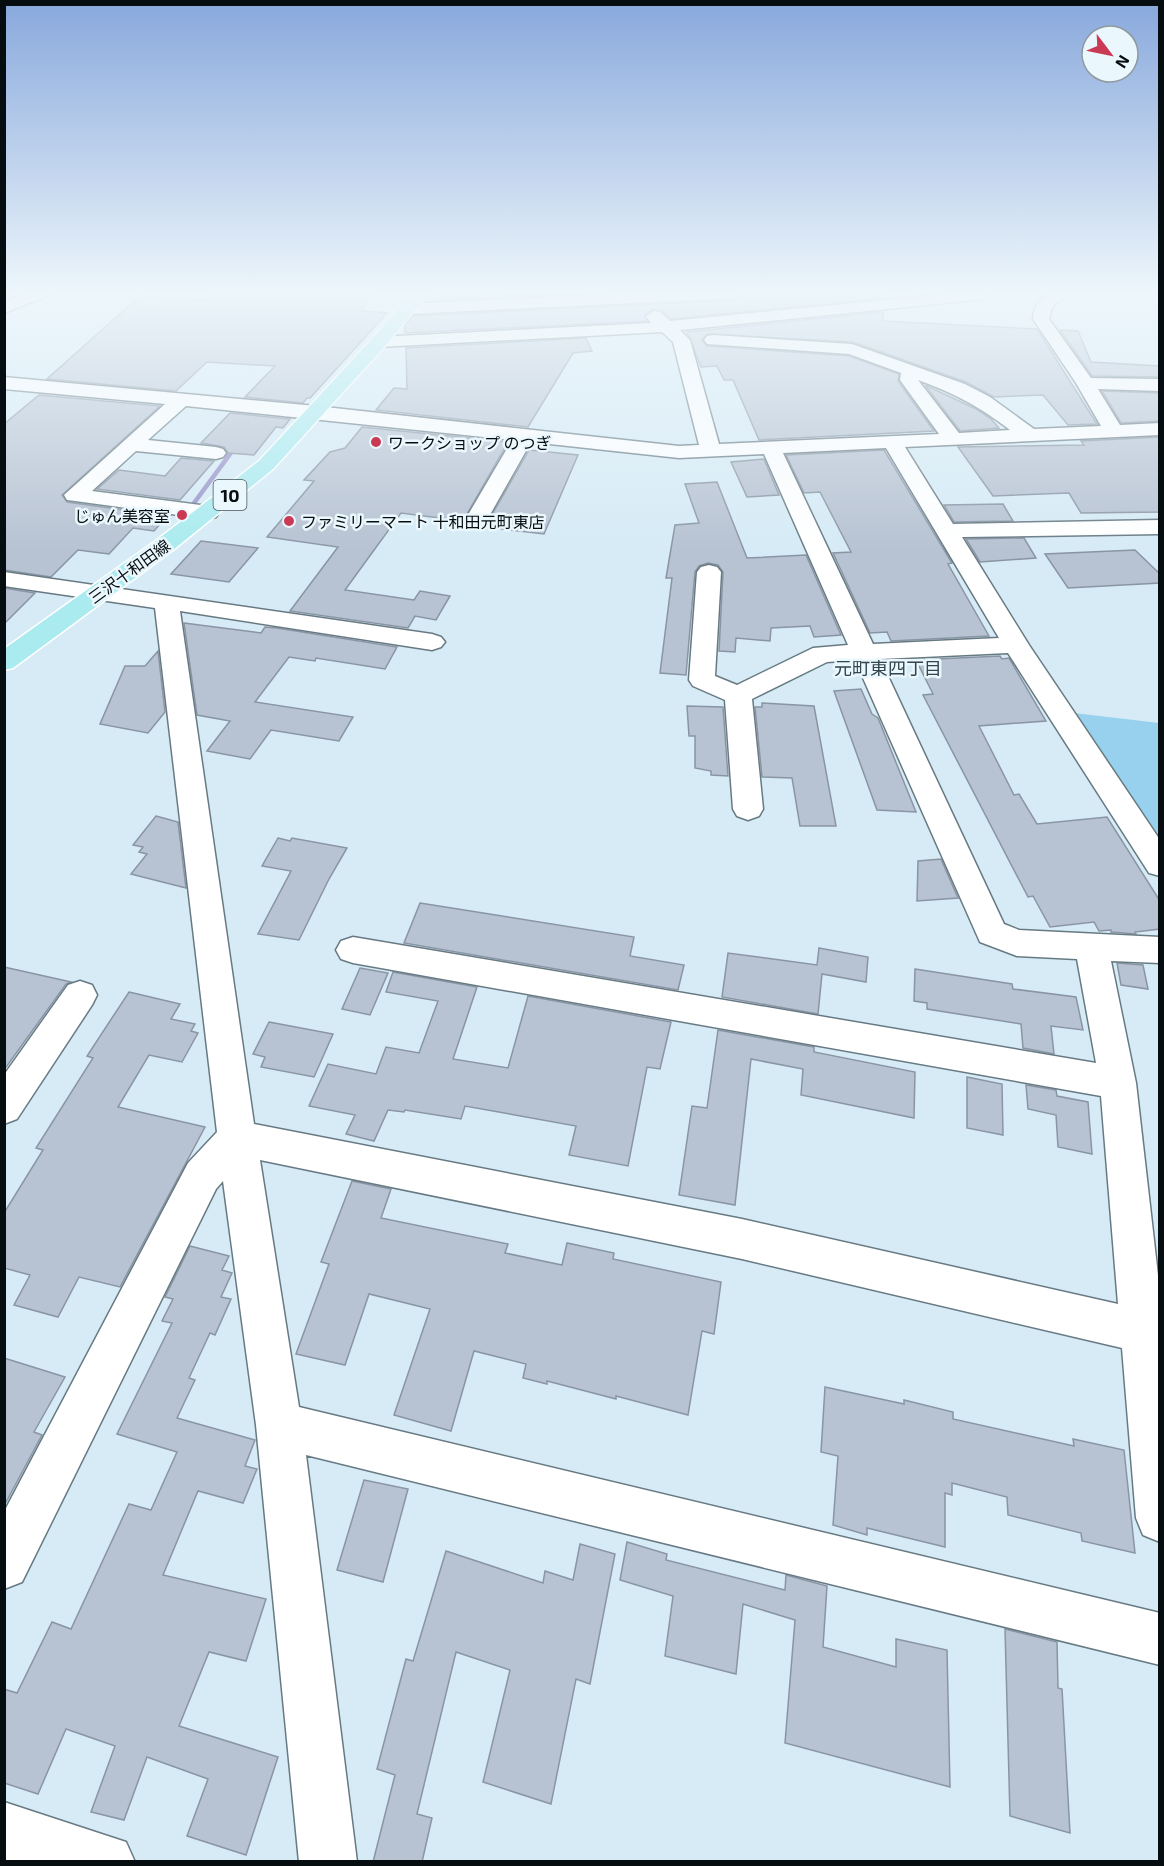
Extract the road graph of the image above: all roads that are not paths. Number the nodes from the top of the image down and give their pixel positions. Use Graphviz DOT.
graph roads {
  1 [pos="347,378"];
  2 [pos="691,378"];
  3 [pos="910,378"];
  4 [pos="933,378"];
  5 [pos="1082,378"];
  6 [pos="4,383"];
  7 [pos="1085,383"];
  8 [pos="1160,384"];
  9 [pos="182,399"];
  10 [pos="316,412"];
  11 [pos="1160,429"];
  12 [pos="1114,431"];
  13 [pos="525,435"];
  14 [pos="1031,436"];
  15 [pos="954,440"];
  16 [pos="892,442"];
  17 [pos="132,444"];
  18 [pos="771,448"];
  19 [pos="711,451"];
  20 [pos="216,453"];
  21 [pos="208,512"];
  22 [pos="476,520"];
  23 [pos="1160,527"];
  24 [pos="945,531"];
  25 [pos="709,572"];
  26 [pos="4,579"];
  27 [pos="98,592"];
  28 [pos="166,602"];
  29 [pos="432,642"];
  30 [pos="1016,645"];
  31 [pos="864,653"];
  32 [pos="4,662"];
  33 [pos="738,695"];
  34 [pos="748,809"];
  35 [pos="1160,865"];
  36 [pos="1091,946"];
  37 [pos="353,950"];
  38 [pos="1160,950"];
  39 [pos="80,995"];
  40 [pos="1118,1083"];
  41 [pos="4,1107"];
  42 [pos="237,1138"];
  43 [pos="1142,1330"];
  44 [pos="279,1425"];
  45 [pos="1160,1518"];
  46 [pos="4,1564"];
  47 [pos="1160,1639"];
  48 [pos="12,1842"];
  49 [pos="106,1862"];
  50 [pos="328,1862"];
  1 -- 10 [label="main road, 三沢十和田線 / 10"];
  2 -- 19 [label="street"];
  3 -- 15 [label="street"];
  4 -- 14 [label="street"];
  5 -- 7 [label="street"];
  6 -- 9 [label="street"];
  7 -- 8 [label="street"];
  7 -- 12 [label="street"];
  9 -- 10 [label="street"];
  9 -- 17 [label="street"];
  10 -- 13 [label="street"];
  10 -- 21 [label="main road, 三沢十和田線 / 10"];
  11 -- 12 [label="street"];
  12 -- 14 [label="street"];
  13 -- 19 [label="street"];
  13 -- 22 [label="street"];
  14 -- 15 [label="street"];
  15 -- 16 [label="street"];
  16 -- 18 [label="street"];
  16 -- 24 [label="street"];
  17 -- 20 [label="street"];
  17 -- 21 [label="street"];
  18 -- 19 [label="street"];
  18 -- 31 [label="street"];
  21 -- 27 [label="main road, 三沢十和田線 / 10"];
  23 -- 24 [label="street"];
  24 -- 30 [label="street"];
  25 -- 33 [label="street"];
  26 -- 27 [label="street"];
  27 -- 28 [label="street"];
  27 -- 32 [label="main road, 三沢十和田線 / 10"];
  28 -- 29 [label="street"];
  28 -- 42 [label="street"];
  30 -- 31 [label="street"];
  30 -- 35 [label="street"];
  31 -- 33 [label="street"];
  31 -- 36 [label="street"];
  33 -- 34 [label="street"];
  36 -- 38 [label="street"];
  36 -- 40 [label="street"];
  37 -- 40 [label="street"];
  39 -- 41 [label="street"];
  40 -- 43 [label="street"];
  42 -- 43 [label="street"];
  42 -- 44 [label="street"];
  42 -- 46 [label="street"];
  43 -- 45 [label="street"];
  44 -- 47 [label="street"];
  44 -- 50 [label="street"];
  48 -- 49 [label="street"];
}
